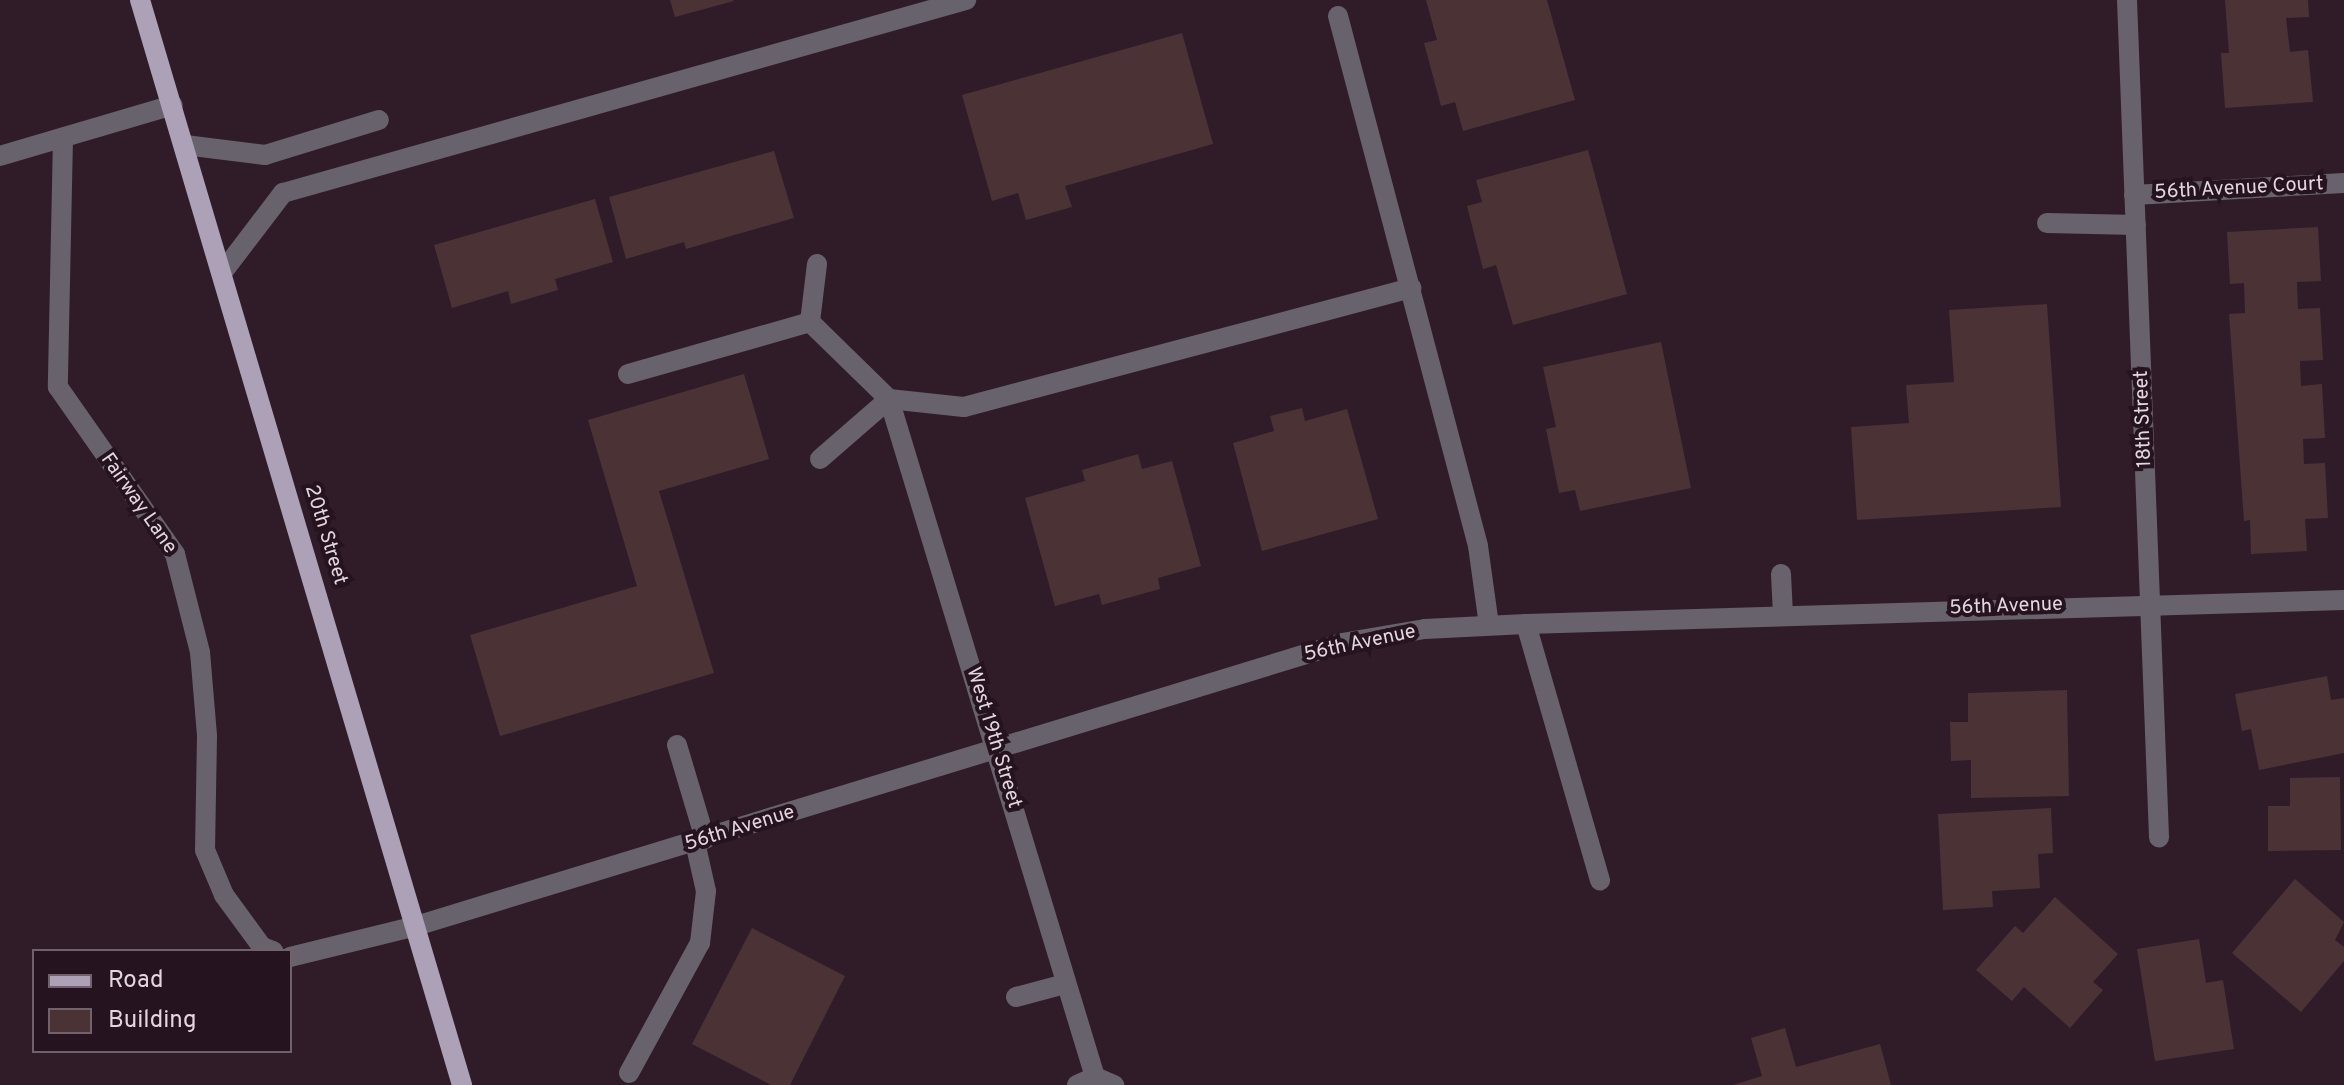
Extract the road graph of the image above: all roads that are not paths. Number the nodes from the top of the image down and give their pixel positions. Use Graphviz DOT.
graph roads {
  1 [pos="140,0"];
  2 [pos="966,0"];
  3 [pos="2127,0"];
  4 [pos="1338,16"];
  5 [pos="173,105"];
  6 [pos="379,120"];
  7 [pos="63,138"];
  8 [pos="185,145"];
  9 [pos="0,156"];
  10 [pos="2344,183"];
  11 [pos="2134,195"];
  12 [pos="2047,223"];
  13 [pos="2136,225"];
  14 [pos="817,264"];
  15 [pos="222,273"];
  16 [pos="1411,288"];
  17 [pos="810,322"];
  18 [pos="628,374"];
  19 [pos="889,399"];
  20 [pos="820,459"];
  21 [pos="1781,574"];
  22 [pos="2344,600"];
  23 [pos="2151,604"];
  24 [pos="1783,615"];
  25 [pos="1526,624"];
  26 [pos="1489,625"];
  27 [pos="677,745"];
  28 [pos="998,751"];
  29 [pos="2159,837"];
  30 [pos="700,841"];
  31 [pos="1600,881"];
  32 [pos="416,926"];
  33 [pos="268,949"];
  34 [pos="292,957"];
  35 [pos="1065,984"];
  36 [pos="1016,997"];
  37 [pos="629,1073"];
  38 [pos="1095,1083"];
  39 [pos="462,1085"];
  1 -- 5 [label="main road, 20th Street"];
  2 -- 15 [label="street"];
  3 -- 11 [label="street, 18th Street"];
  4 -- 16 [label="street"];
  5 -- 7 [label="street"];
  5 -- 8 [label="main road, 20th Street"];
  6 -- 8 [label="street"];
  7 -- 9 [label="street"];
  7 -- 33 [label="street, Fairway Lane"];
  8 -- 15 [label="main road, 20th Street"];
  10 -- 11 [label="street, 56th Avenue Court"];
  11 -- 13 [label="street, 18th Street"];
  12 -- 13 [label="street"];
  13 -- 23 [label="street, 18th Street"];
  14 -- 17 [label="street"];
  15 -- 32 [label="main road, 20th Street"];
  16 -- 19 [label="street"];
  16 -- 26 [label="street"];
  17 -- 18 [label="street"];
  17 -- 19 [label="street"];
  19 -- 20 [label="street"];
  19 -- 28 [label="street, West 19th Street"];
  21 -- 24 [label="street"];
  22 -- 23 [label="street, 56th Avenue"];
  23 -- 24 [label="street, 56th Avenue"];
  23 -- 29 [label="street, 18th Street"];
  24 -- 25 [label="street, 56th Avenue"];
  25 -- 26 [label="street, 56th Avenue"];
  25 -- 31 [label="street"];
  26 -- 28 [label="street, 56th Avenue"];
  27 -- 30 [label="street"];
  28 -- 30 [label="street, 56th Avenue"];
  28 -- 35 [label="street, West 19th Street"];
  30 -- 32 [label="street, 56th Avenue"];
  30 -- 37 [label="street"];
  32 -- 34 [label="street"];
  32 -- 39 [label="main road, 20th Street"];
  35 -- 36 [label="street"];
  35 -- 38 [label="street, West 19th Street"];
}
